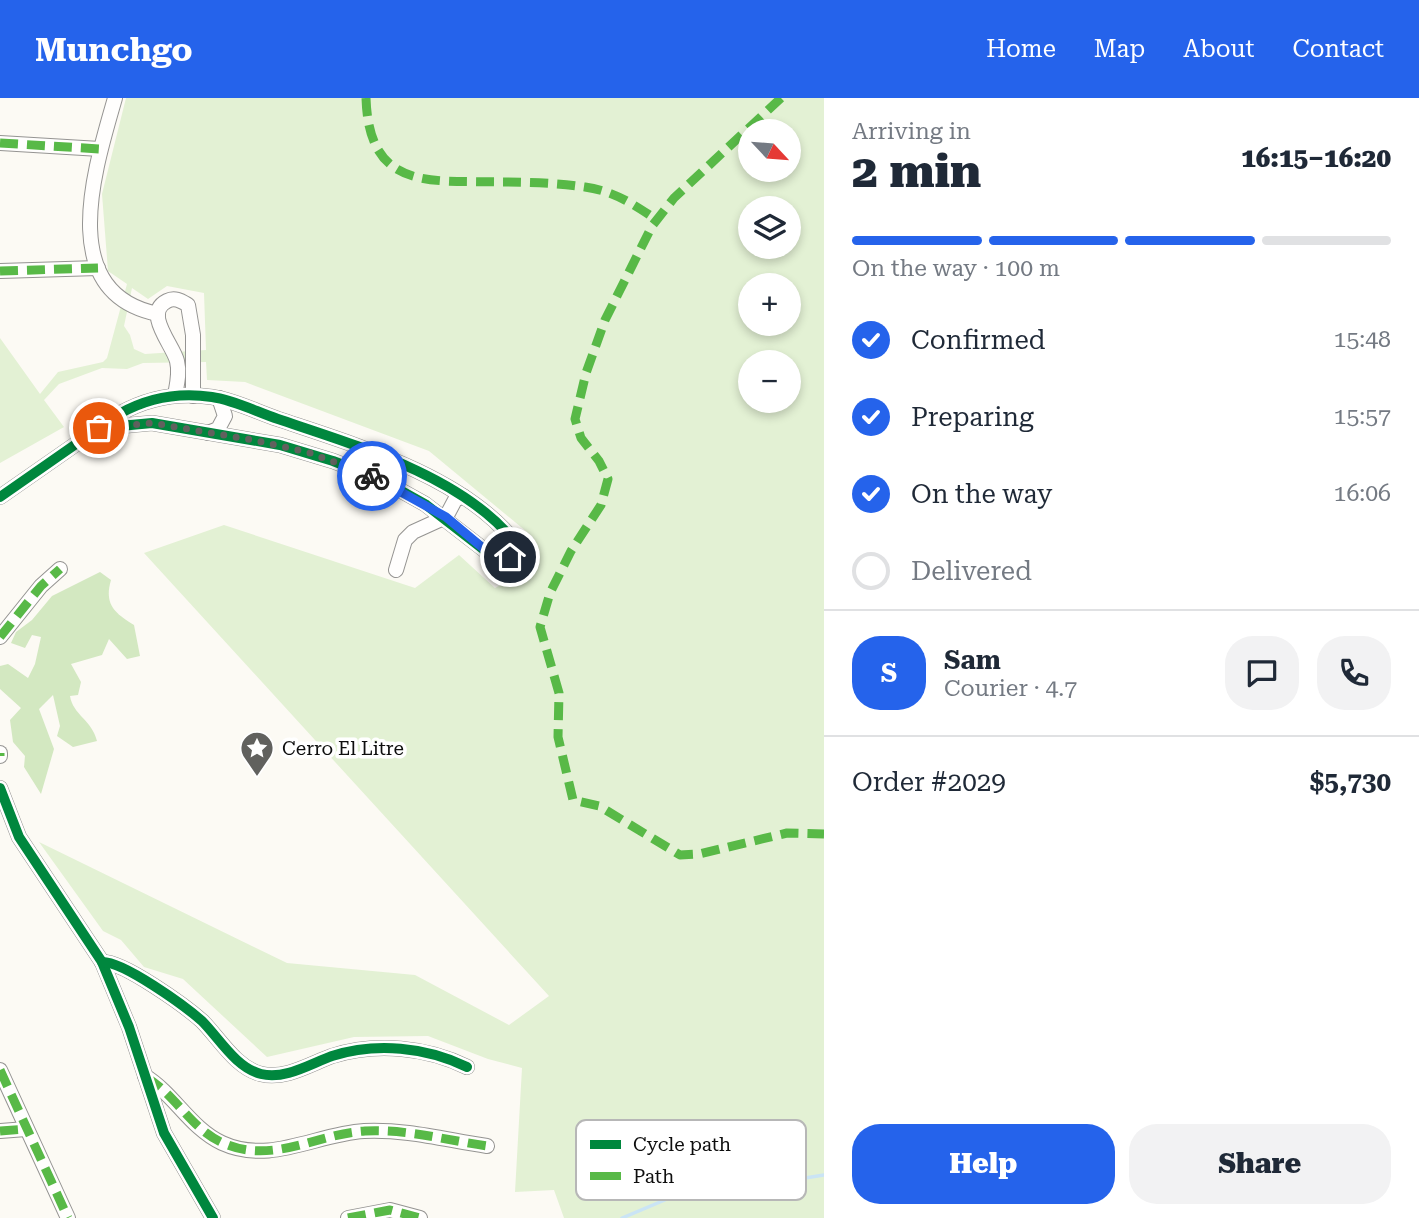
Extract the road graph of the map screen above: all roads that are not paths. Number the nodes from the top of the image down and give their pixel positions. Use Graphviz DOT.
graph roads {
  1 [pos="115,98"];
  2 [pos="0,143"];
  3 [pos="100,149"];
  4 [pos="98,268"];
  5 [pos="0,271"];
  6 [pos="158,314"];
  7 [pos="175,395"];
  8 [pos="192,396"];
  9 [pos="219,398"];
  10 [pos="152,399"];
  11 [pos="152,423"];
  12 [pos="99,428"];
  13 [pos="208,433"];
  14 [pos="463,496"];
  15 [pos="0,497"];
  16 [pos="446,517"];
  17 [pos="60,569"];
  18 [pos="396,570"];
  19 [pos="0,637"];
  20 [pos="0,788"];
  21 [pos="102,962"];
  22 [pos="467,1067"];
  23 [pos="0,1070"];
  24 [pos="145,1076"];
  25 [pos="26,1129"];
  26 [pos="0,1131"];
  27 [pos="487,1146"];
  28 [pos="68,1218"];
  29 [pos="213,1218"];
  30 [pos="348,1218"];
  31 [pos="420,1218"];
  1 -- 3 [label="street"];
  2 -- 3 [label="street"];
  3 -- 4 [label="street"];
  4 -- 5 [label="street"];
  4 -- 6 [label="street"];
  6 -- 7 [label="street"];
  6 -- 8 [label="street"];
  7 -- 8 [label="street"];
  7 -- 10 [label="street"];
  8 -- 9 [label="street"];
  9 -- 13 [label="street"];
  9 -- 14 [label="street"];
  10 -- 11 [label="street"];
  10 -- 12 [label="street"];
  11 -- 12 [label="street"];
  11 -- 13 [label="street"];
  12 -- 15 [label="street"];
  13 -- 16 [label="street"];
  14 -- 16 [label="street"];
  14 -- 16 [label="street"];
  16 -- 18 [label="street"];
  17 -- 19 [label="street"];
  20 -- 21 [label="street"];
  21 -- 22 [label="street"];
  21 -- 24 [label="street"];
  23 -- 25 [label="street"];
  24 -- 27 [label="street"];
  24 -- 29 [label="street"];
  25 -- 26 [label="street"];
  25 -- 28 [label="street"];
  30 -- 31 [label="street"];
}
